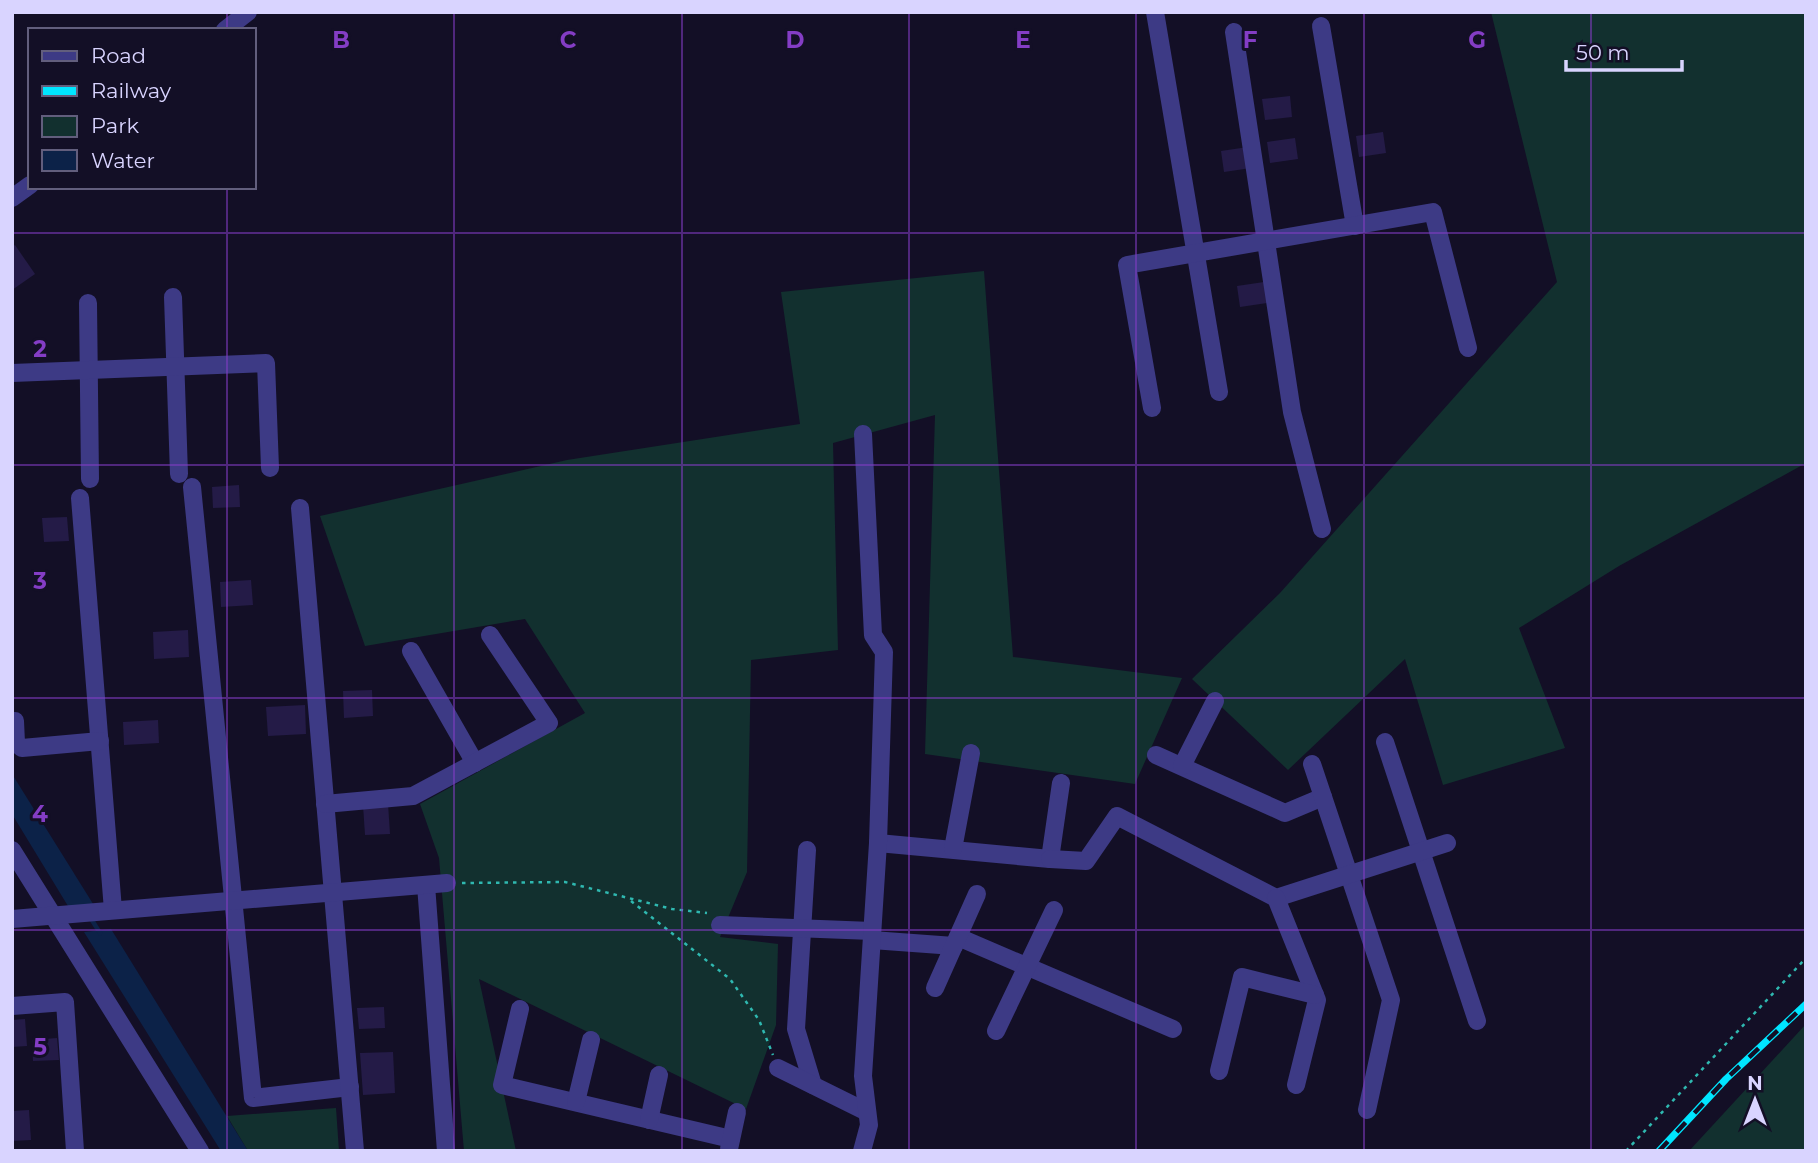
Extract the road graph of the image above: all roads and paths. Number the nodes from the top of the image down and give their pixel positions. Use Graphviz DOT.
graph roads {
  1 [pos="247,12"];
  2 [pos="1155,12"];
  3 [pos="1321,26"];
  4 [pos="227,28"];
  5 [pos="1234,32"];
  6 [pos="28,186"];
  7 [pos="12,198"];
  8 [pos="1355,226"];
  9 [pos="1266,241"];
  10 [pos="1195,253"];
  11 [pos="173,298"];
  12 [pos="88,303"];
  13 [pos="1468,348"];
  14 [pos="175,367"];
  15 [pos="88,370"];
  16 [pos="12,373"];
  17 [pos="1219,392"];
  18 [pos="1152,408"];
  19 [pos="863,434"];
  20 [pos="270,468"];
  21 [pos="179,474"];
  22 [pos="90,478"];
  23 [pos="192,487"];
  24 [pos="80,498"];
  25 [pos="300,508"];
  26 [pos="1322,529"];
  27 [pos="490,635"];
  28 [pos="411,651"];
  29 [pos="1215,701"];
  30 [pos="15,721"];
  31 [pos="100,741"];
  32 [pos="1385,741"];
  33 [pos="971,753"];
  34 [pos="1156,755"];
  35 [pos="475,763"];
  36 [pos="1312,764"];
  37 [pos="1182,766"];
  38 [pos="1061,783"];
  39 [pos="1323,797"];
  40 [pos="326,804"];
  41 [pos="878,843"];
  42 [pos="1447,843"];
  43 [pos="953,849"];
  44 [pos="12,850"];
  45 [pos="807,850"];
  46 [pos="1421,852"];
  47 [pos="1050,859"];
  48 [pos="1350,875"];
  49 [pos="447,883"];
  50 [pos="426,885"];
  51 [pos="333,892"];
  52 [pos="977,894"];
  53 [pos="1276,898"];
  54 [pos="233,900"];
  55 [pos="629,900"];
  56 [pos="1054,909"];
  57 [pos="113,910"];
  58 [pos="56,916"];
  59 [pos="12,919"];
  60 [pos="720,925"];
  61 [pos="802,930"];
  62 [pos="872,935"];
  63 [pos="956,941"];
  64 [pos="1806,958"];
  65 [pos="1027,966"];
  66 [pos="935,988"];
  67 [pos="1315,995"];
  68 [pos="12,1006"];
  69 [pos="520,1009"];
  70 [pos="1477,1020"];
  71 [pos="1172,1029"];
  72 [pos="996,1031"];
  73 [pos="591,1040"];
  74 [pos="778,1068"];
  75 [pos="1219,1071"];
  76 [pos="659,1076"];
  77 [pos="813,1085"];
  78 [pos="1296,1086"];
  79 [pos="350,1087"];
  80 [pos="576,1102"];
  81 [pos="1367,1110"];
  82 [pos="737,1112"];
  83 [pos="867,1112"];
  84 [pos="649,1120"];
  85 [pos="730,1145"];
  86 [pos="75,1151"];
  87 [pos="200,1151"];
  88 [pos="355,1151"];
  89 [pos="446,1151"];
  90 [pos="862,1151"];
  91 [pos="1626,1151"];
  1 -- 4 [label="street"];
  2 -- 10 [label="street"];
  3 -- 8 [label="street"];
  5 -- 9 [label="street"];
  6 -- 7 [label="street"];
  8 -- 9 [label="street"];
  8 -- 13 [label="street"];
  9 -- 10 [label="street"];
  9 -- 26 [label="street"];
  10 -- 17 [label="street"];
  10 -- 18 [label="street"];
  11 -- 14 [label="street"];
  12 -- 15 [label="street"];
  14 -- 15 [label="street"];
  14 -- 20 [label="street"];
  14 -- 21 [label="street"];
  15 -- 16 [label="street"];
  15 -- 22 [label="street"];
  19 -- 41 [label="street"];
  23 -- 54 [label="street"];
  24 -- 31 [label="street"];
  25 -- 40 [label="street"];
  27 -- 35 [label="street"];
  28 -- 35 [label="street"];
  29 -- 37 [label="street"];
  30 -- 31 [label="street"];
  31 -- 57 [label="street"];
  32 -- 46 [label="street"];
  33 -- 43 [label="street"];
  34 -- 37 [label="street"];
  35 -- 40 [label="street"];
  36 -- 39 [label="street"];
  37 -- 39 [label="street"];
  38 -- 47 [label="street"];
  39 -- 48 [label="street"];
  40 -- 51 [label="street"];
  41 -- 43 [label="street"];
  41 -- 62 [label="street"];
  42 -- 46 [label="street"];
  43 -- 47 [label="street"];
  44 -- 58 [label="street"];
  45 -- 61 [label="street"];
  46 -- 48 [label="street"];
  46 -- 70 [label="street"];
  47 -- 53 [label="street"];
  48 -- 53 [label="street"];
  48 -- 81 [label="street"];
  49 -- 50 [label="street"];
  49 -- 55 [label="path"];
  50 -- 51 [label="street"];
  50 -- 89 [label="street"];
  51 -- 54 [label="street"];
  51 -- 79 [label="street"];
  52 -- 63 [label="street"];
  53 -- 67 [label="street"];
  54 -- 57 [label="street"];
  54 -- 79 [label="street"];
  55 -- 60 [label="path"];
  55 -- 74 [label="path"];
  56 -- 65 [label="street"];
  57 -- 58 [label="street"];
  58 -- 59 [label="street"];
  58 -- 87 [label="street"];
  60 -- 61 [label="street"];
  61 -- 62 [label="street"];
  61 -- 77 [label="street"];
  62 -- 63 [label="street"];
  62 -- 83 [label="street"];
  63 -- 65 [label="street"];
  63 -- 66 [label="street"];
  64 -- 91 [label="path"];
  65 -- 71 [label="street"];
  65 -- 72 [label="street"];
  67 -- 75 [label="street"];
  67 -- 78 [label="street"];
  68 -- 86 [label="street"];
  69 -- 80 [label="street"];
  73 -- 80 [label="street"];
  74 -- 77 [label="street"];
  76 -- 84 [label="street"];
  77 -- 83 [label="street"];
  79 -- 88 [label="street"];
  80 -- 84 [label="street"];
  82 -- 85 [label="street"];
  83 -- 90 [label="street"];
  84 -- 85 [label="street"];
}
